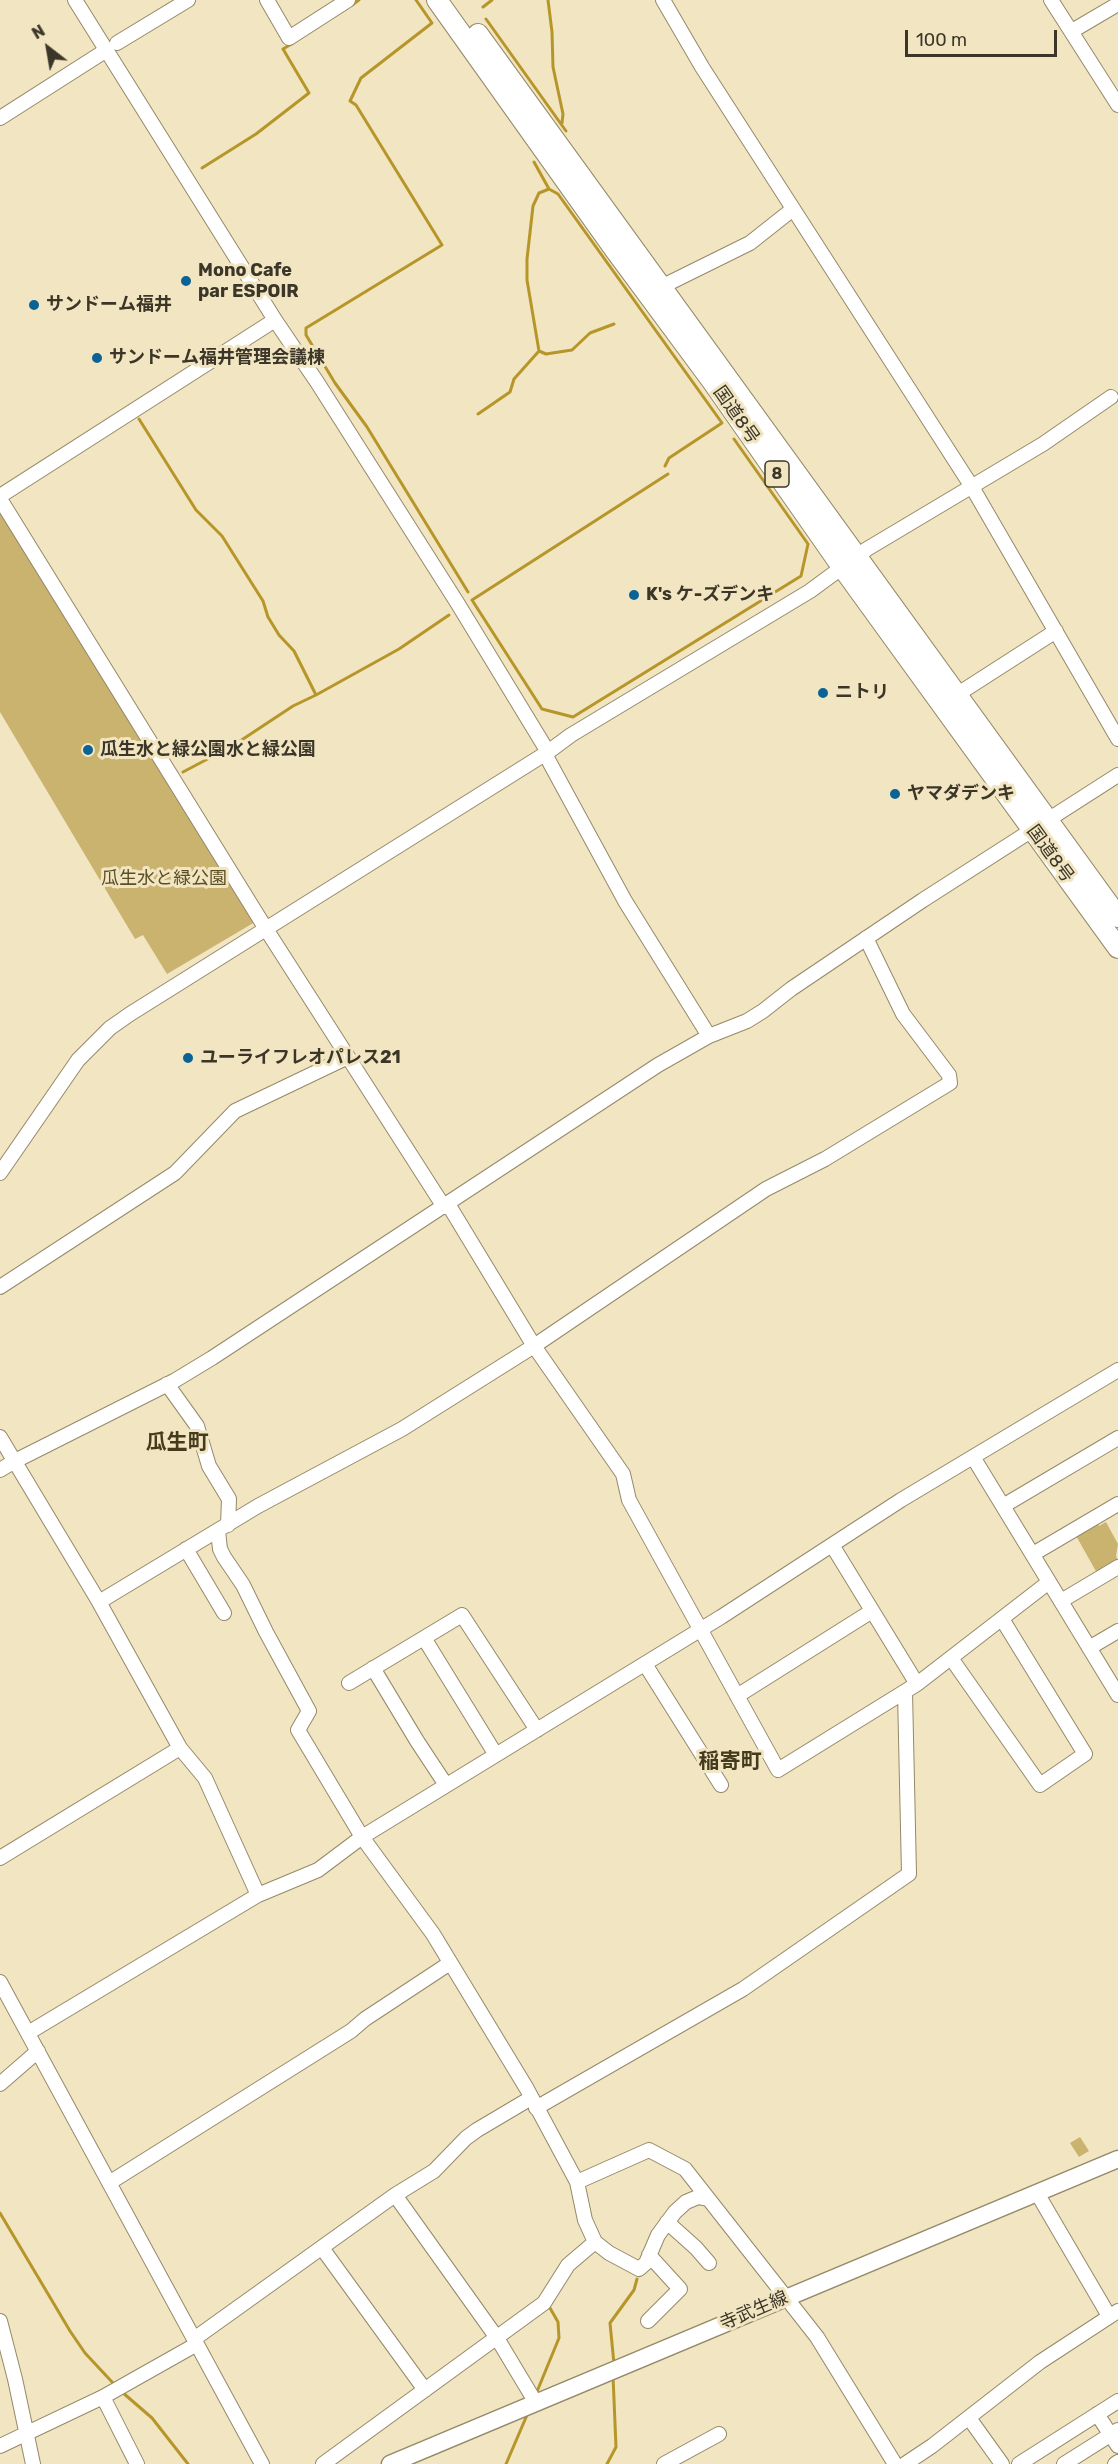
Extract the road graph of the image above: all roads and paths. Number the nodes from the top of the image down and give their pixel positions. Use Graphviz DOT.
graph roads {
  1 [pos="75,0"];
  2 [pos="188,0"];
  3 [pos="267,0"];
  4 [pos="348,0"];
  5 [pos="437,0"];
  6 [pos="453,0"];
  7 [pos="663,0"];
  8 [pos="1050,0"];
  9 [pos="1118,4"];
  10 [pos="1072,32"];
  11 [pos="111,47"];
  12 [pos="1118,105"];
  13 [pos="0,118"];
  14 [pos="793,209"];
  15 [pos="661,287"];
  16 [pos="275,320"];
  17 [pos="1111,397"];
  18 [pos="972,487"];
  19 [pos="0,497"];
  20 [pos="850,562"];
  21 [pos="1056,631"];
  22 [pos="958,694"];
  23 [pos="1118,739"];
  24 [pos="547,753"];
  25 [pos="1118,775"];
  26 [pos="1040,823"];
  27 [pos="1118,917"];
  28 [pos="266,929"];
  29 [pos="866,938"];
  30 [pos="1118,948"];
  31 [pos="709,1036"];
  32 [pos="348,1058"];
  33 [pos="0,1173"];
  34 [pos="446,1206"];
  35 [pos="0,1287"];
  36 [pos="534,1346"];
  37 [pos="1118,1371"];
  38 [pos="167,1384"];
  39 [pos="0,1437"];
  40 [pos="1118,1438"];
  41 [pos="973,1457"];
  42 [pos="15,1461"];
  43 [pos="0,1470"];
  44 [pos="1118,1504"];
  45 [pos="1004,1506"];
  46 [pos="223,1528"];
  47 [pos="831,1545"];
  48 [pos="186,1550"];
  49 [pos="1033,1554"];
  50 [pos="1118,1567"];
  51 [pos="1050,1582"];
  52 [pos="1061,1601"];
  53 [pos="99,1602"];
  54 [pos="872,1611"];
  55 [pos="224,1613"];
  56 [pos="1002,1619"];
  57 [pos="701,1629"];
  58 [pos="1118,1631"];
  59 [pos="424,1638"];
  60 [pos="1089,1648"];
  61 [pos="951,1658"];
  62 [pos="645,1664"];
  63 [pos="373,1668"];
  64 [pos="349,1683"];
  65 [pos="911,1688"];
  66 [pos="1118,1695"];
  67 [pos="737,1696"];
  68 [pos="537,1730"];
  69 [pos="180,1748"];
  70 [pos="496,1755"];
  71 [pos="446,1785"];
  72 [pos="721,1785"];
  73 [pos="362,1837"];
  74 [pos="0,1858"];
  75 [pos="258,1895"];
  76 [pos="450,1963"];
  77 [pos="0,1982"];
  78 [pos="28,2033"];
  79 [pos="38,2051"];
  80 [pos="0,2084"];
  81 [pos="534,2103"];
  82 [pos="1118,2159"];
  83 [pos="577,2181"];
  84 [pos="109,2183"];
  85 [pos="1037,2193"];
  86 [pos="395,2195"];
  87 [pos="708,2199"];
  88 [pos="667,2222"];
  89 [pos="595,2242"];
  90 [pos="322,2248"];
  91 [pos="649,2255"];
  92 [pos="709,2263"];
  93 [pos="786,2298"];
  94 [pos="1113,2313"];
  95 [pos="0,2321"];
  96 [pos="648,2321"];
  97 [pos="496,2338"];
  98 [pos="196,2342"];
  99 [pos="425,2390"];
  100 [pos="103,2397"];
  101 [pos="1118,2401"];
  102 [pos="536,2403"];
  103 [pos="1097,2414"];
  104 [pos="969,2418"];
  105 [pos="27,2432"];
  106 [pos="719,2434"];
  107 [pos="1115,2437"];
  108 [pos="0,2446"];
  109 [pos="674,2462"];
  110 [pos="33,2464"];
  111 [pos="137,2464"];
  112 [pos="262,2464"];
  113 [pos="323,2464"];
  114 [pos="390,2464"];
  115 [pos="895,2464"];
  116 [pos="905,2464"];
  117 [pos="1002,2464"];
  118 [pos="1019,2464"];
  119 [pos="1065,2464"];
  1 -- 11 [label="street"];
  2 -- 11 [label="street"];
  3 -- 4 [label="street"];
  5 -- 20 [label="highway, 国道8号 / 8"];
  6 -- 15 [label="highway, 国道8号 / 8"];
  7 -- 14 [label="street"];
  8 -- 10 [label="street"];
  9 -- 10 [label="street"];
  10 -- 12 [label="street"];
  11 -- 13 [label="street"];
  11 -- 16 [label="street"];
  14 -- 15 [label="street"];
  14 -- 18 [label="street"];
  15 -- 20 [label="highway, 国道8号 / 8"];
  16 -- 19 [label="street"];
  16 -- 24 [label="street"];
  17 -- 18 [label="street"];
  18 -- 20 [label="street"];
  18 -- 21 [label="street"];
  19 -- 28 [label="street"];
  20 -- 22 [label="highway, 国道8号 / 8"];
  20 -- 24 [label="street"];
  20 -- 26 [label="highway, 国道8号 / 8"];
  21 -- 22 [label="street"];
  21 -- 23 [label="street"];
  22 -- 26 [label="highway, 国道8号 / 8"];
  24 -- 28 [label="street"];
  24 -- 31 [label="street"];
  25 -- 26 [label="street"];
  26 -- 27 [label="highway, 国道8号 / 8"];
  26 -- 29 [label="street"];
  26 -- 30 [label="highway, 国道8号 / 8"];
  28 -- 32 [label="street"];
  28 -- 33 [label="street"];
  29 -- 31 [label="street"];
  29 -- 36 [label="street"];
  31 -- 34 [label="street"];
  32 -- 34 [label="street"];
  32 -- 35 [label="street"];
  34 -- 36 [label="street"];
  34 -- 38 [label="street"];
  36 -- 46 [label="street"];
  36 -- 57 [label="street"];
  37 -- 41 [label="street"];
  38 -- 42 [label="street"];
  38 -- 46 [label="street"];
  39 -- 42 [label="street"];
  40 -- 45 [label="street"];
  41 -- 45 [label="street"];
  41 -- 47 [label="street"];
  42 -- 43 [label="street"];
  42 -- 53 [label="street"];
  44 -- 49 [label="street"];
  45 -- 49 [label="street"];
  46 -- 48 [label="street"];
  46 -- 73 [label="street"];
  47 -- 54 [label="street"];
  47 -- 57 [label="street"];
  48 -- 53 [label="street"];
  48 -- 55 [label="street"];
  49 -- 51 [label="street"];
  50 -- 52 [label="street"];
  51 -- 52 [label="street"];
  51 -- 56 [label="street"];
  52 -- 60 [label="street"];
  53 -- 69 [label="street"];
  54 -- 65 [label="street"];
  54 -- 67 [label="street"];
  56 -- 61 [label="street"];
  56 -- 61 [label="street"];
  57 -- 62 [label="street"];
  57 -- 67 [label="street"];
  58 -- 60 [label="street"];
  59 -- 63 [label="street"];
  59 -- 68 [label="street"];
  59 -- 70 [label="street"];
  60 -- 66 [label="street"];
  61 -- 65 [label="street"];
  62 -- 68 [label="street"];
  62 -- 72 [label="street"];
  63 -- 64 [label="street"];
  63 -- 71 [label="street"];
  65 -- 67 [label="street"];
  65 -- 81 [label="street"];
  68 -- 70 [label="street"];
  69 -- 74 [label="street"];
  69 -- 75 [label="street"];
  70 -- 71 [label="street"];
  71 -- 73 [label="street"];
  73 -- 75 [label="street"];
  73 -- 76 [label="street"];
  75 -- 78 [label="street"];
  76 -- 81 [label="street"];
  76 -- 84 [label="street"];
  77 -- 78 [label="street"];
  78 -- 79 [label="street"];
  79 -- 80 [label="street"];
  79 -- 84 [label="street"];
  81 -- 83 [label="street"];
  81 -- 86 [label="street"];
  82 -- 85 [label="main road, 寺武生線"];
  83 -- 87 [label="street"];
  83 -- 89 [label="street"];
  84 -- 98 [label="street"];
  85 -- 93 [label="main road, 寺武生線"];
  85 -- 94 [label="street"];
  86 -- 90 [label="street"];
  86 -- 97 [label="street"];
  87 -- 88 [label="street"];
  87 -- 93 [label="street"];
  88 -- 91 [label="street"];
  88 -- 92 [label="street"];
  89 -- 91 [label="street"];
  89 -- 97 [label="street"];
  90 -- 98 [label="street"];
  90 -- 99 [label="street"];
  91 -- 96 [label="street"];
  93 -- 102 [label="main road, 寺武生線"];
  93 -- 115 [label="street"];
  94 -- 104 [label="street"];
  95 -- 105 [label="street"];
  97 -- 99 [label="street"];
  97 -- 102 [label="street"];
  98 -- 100 [label="street"];
  98 -- 112 [label="street"];
  99 -- 113 [label="street"];
  100 -- 105 [label="street"];
  100 -- 111 [label="street"];
  101 -- 103 [label="street"];
  102 -- 114 [label="main road, 寺武生線"];
  103 -- 107 [label="street"];
  103 -- 118 [label="street"];
  104 -- 116 [label="street"];
  104 -- 117 [label="street"];
  105 -- 108 [label="street"];
  105 -- 110 [label="street"];
  106 -- 109 [label="street"];
  107 -- 119 [label="street"];
}
